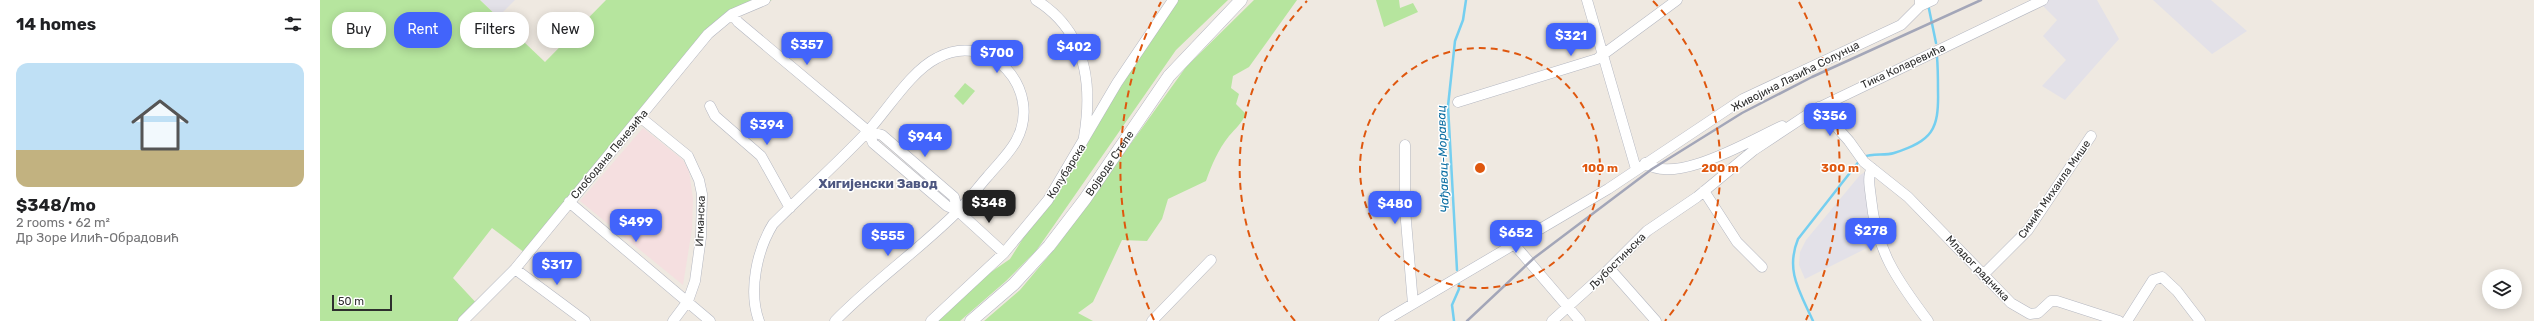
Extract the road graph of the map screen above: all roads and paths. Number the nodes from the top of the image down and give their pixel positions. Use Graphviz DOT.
graph roads {
  1 [pos="765,0"];
  2 [pos="1036,0"];
  3 [pos="1173,0"];
  4 [pos="1241,0"];
  5 [pos="1587,0"];
  6 [pos="1678,0"];
  7 [pos="1933,0"];
  8 [pos="2043,0"];
  9 [pos="1921,3"];
  10 [pos="732,14"];
  11 [pos="1602,56"];
  12 [pos="1458,102"];
  13 [pos="710,106"];
  14 [pos="1819,107"];
  15 [pos="640,117"];
  16 [pos="868,131"];
  17 [pos="2091,136"];
  18 [pos="1083,144"];
  19 [pos="1405,145"];
  20 [pos="1640,166"];
  21 [pos="1872,168"];
  22 [pos="1704,192"];
  23 [pos="569,202"];
  24 [pos="790,208"];
  25 [pos="958,211"];
  26 [pos="1513,244"];
  27 [pos="1004,253"];
  28 [pos="1210,260"];
  29 [pos="1762,267"];
  30 [pos="515,269"];
  31 [pos="1610,269"];
  32 [pos="1983,275"];
  33 [pos="688,301"];
  34 [pos="1413,304"];
  35 [pos="1569,308"];
  36 [pos="463,321"];
  37 [pos="585,321"];
  38 [pos="673,321"];
  39 [pos="710,321"];
  40 [pos="759,321"];
  41 [pos="835,321"];
  42 [pos="931,321"];
  43 [pos="971,321"];
  44 [pos="1152,321"];
  45 [pos="1384,321"];
  46 [pos="1552,321"];
  47 [pos="1580,321"];
  48 [pos="1656,321"];
  49 [pos="1928,321"];
  50 [pos="2119,321"];
  51 [pos="2127,321"];
  52 [pos="2200,321"];
  1 -- 10 [label="street, Слободана Пенезића"];
  2 -- 18 [label="street"];
  3 -- 18 [label="street, Колубарска"];
  4 -- 43 [label="street, Војводе Степе"];
  5 -- 11 [label="street"];
  6 -- 11 [label="street"];
  7 -- 9 [label="street"];
  8 -- 14 [label="street, Тика Коларевића"];
  9 -- 20 [label="street, Живојина Лазића Солунца"];
  10 -- 15 [label="street, Слободана Пенезића"];
  10 -- 16 [label="street"];
  11 -- 12 [label="street"];
  11 -- 20 [label="street"];
  13 -- 24 [label="street"];
  14 -- 20 [label="street, Тика Коларевића"];
  14 -- 21 [label="street, Младог радника"];
  14 -- 22 [label="street, Љубостињска"];
  15 -- 23 [label="street, Слободана Пенезића"];
  15 -- 33 [label="street, Игманска"];
  16 -- 24 [label="street"];
  16 -- 25 [label="street"];
  16 -- 25 [label="street"];
  17 -- 32 [label="street, Симић Михаила Мише"];
  18 -- 27 [label="street, Колубарска"];
  19 -- 34 [label="street"];
  20 -- 26 [label="street"];
  21 -- 32 [label="street, Младог радника"];
  21 -- 49 [label="street"];
  22 -- 29 [label="street"];
  22 -- 31 [label="street, Љубостињска"];
  23 -- 30 [label="street, Слободана Пенезића"];
  23 -- 33 [label="street"];
  24 -- 40 [label="street"];
  25 -- 27 [label="street"];
  25 -- 41 [label="street"];
  26 -- 34 [label="street"];
  26 -- 35 [label="street"];
  27 -- 42 [label="street, Колубарска"];
  28 -- 44 [label="street"];
  30 -- 36 [label="street, Слободана Пенезића"];
  30 -- 37 [label="street"];
  31 -- 35 [label="street, Љубостињска"];
  31 -- 48 [label="street"];
  32 -- 50 [label="street, Младог радника"];
  33 -- 38 [label="street, Игманска"];
  33 -- 39 [label="street"];
  34 -- 45 [label="street"];
  35 -- 46 [label="street, Љубостињска"];
  35 -- 47 [label="street"];
  51 -- 52 [label="street"];
}
